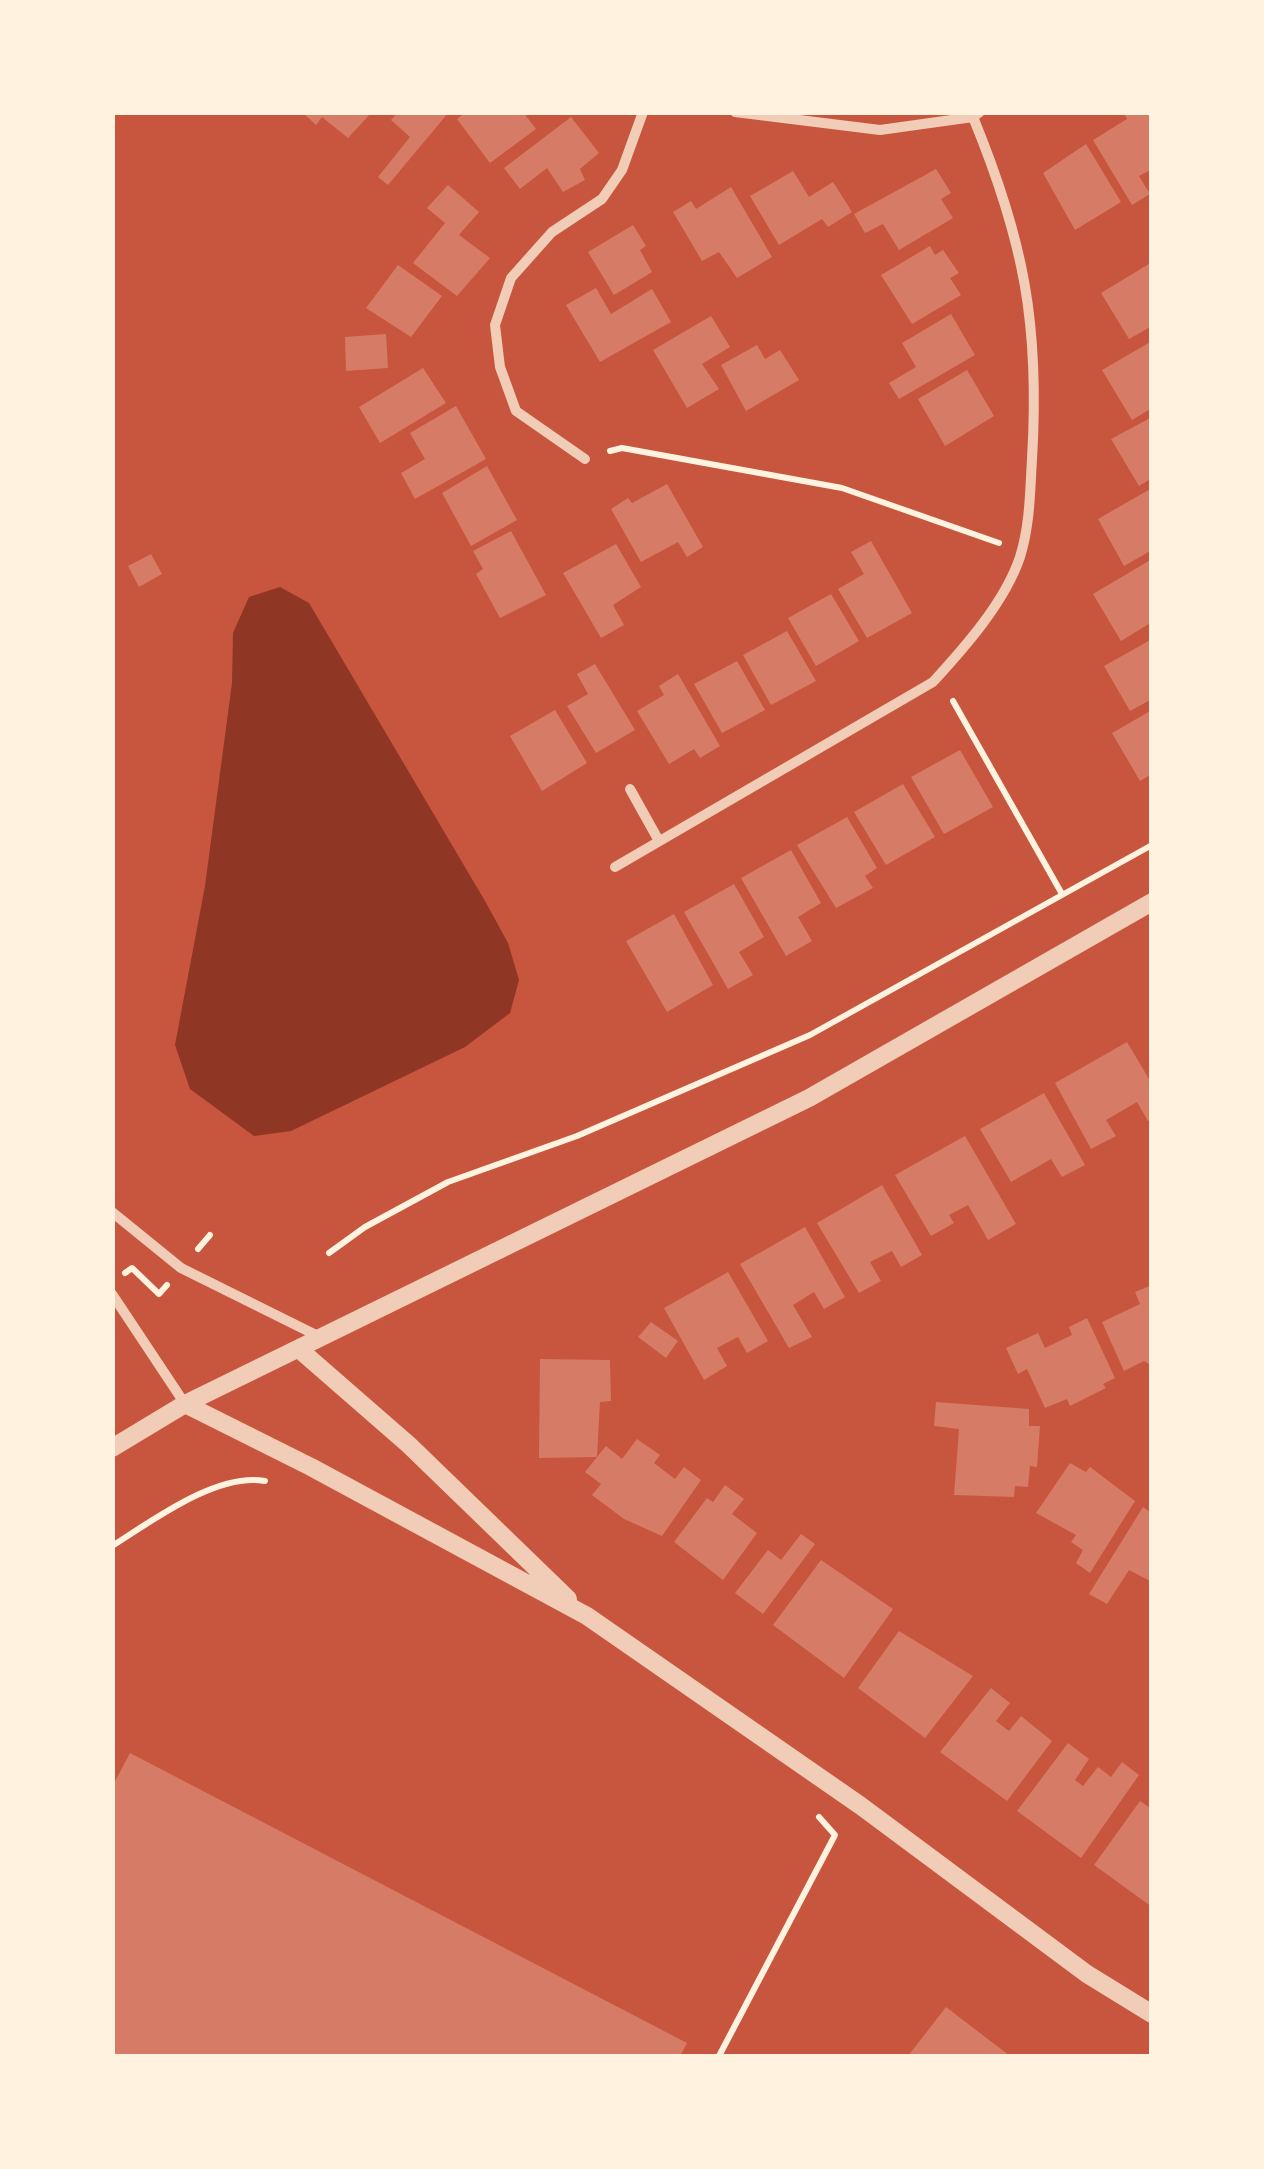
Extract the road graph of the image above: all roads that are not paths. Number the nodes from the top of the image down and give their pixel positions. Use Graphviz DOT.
graph roads {
  1 [pos="643,112"];
  2 [pos="736,112"];
  3 [pos="976,115"];
  4 [pos="585,460"];
  5 [pos="630,789"];
  6 [pos="660,841"];
  7 [pos="616,867"];
  8 [pos="1152,902"];
  9 [pos="112,1212"];
  10 [pos="112,1294"];
  11 [pos="324,1338"];
  12 [pos="300,1350"];
  13 [pos="185,1404"];
  14 [pos="112,1448"];
  15 [pos="587,1616"];
  16 [pos="1152,2014"];
  1 -- 4 [label="street"];
  2 -- 3 [label="street"];
  3 -- 6 [label="street"];
  5 -- 6 [label="street"];
  6 -- 7 [label="street"];
  8 -- 11 [label="street"];
  9 -- 11 [label="street"];
  10 -- 13 [label="street"];
  11 -- 12 [label="street"];
  12 -- 13 [label="street"];
  12 -- 15 [label="street"];
  13 -- 14 [label="street"];
  13 -- 15 [label="street"];
  15 -- 16 [label="street"];
}
